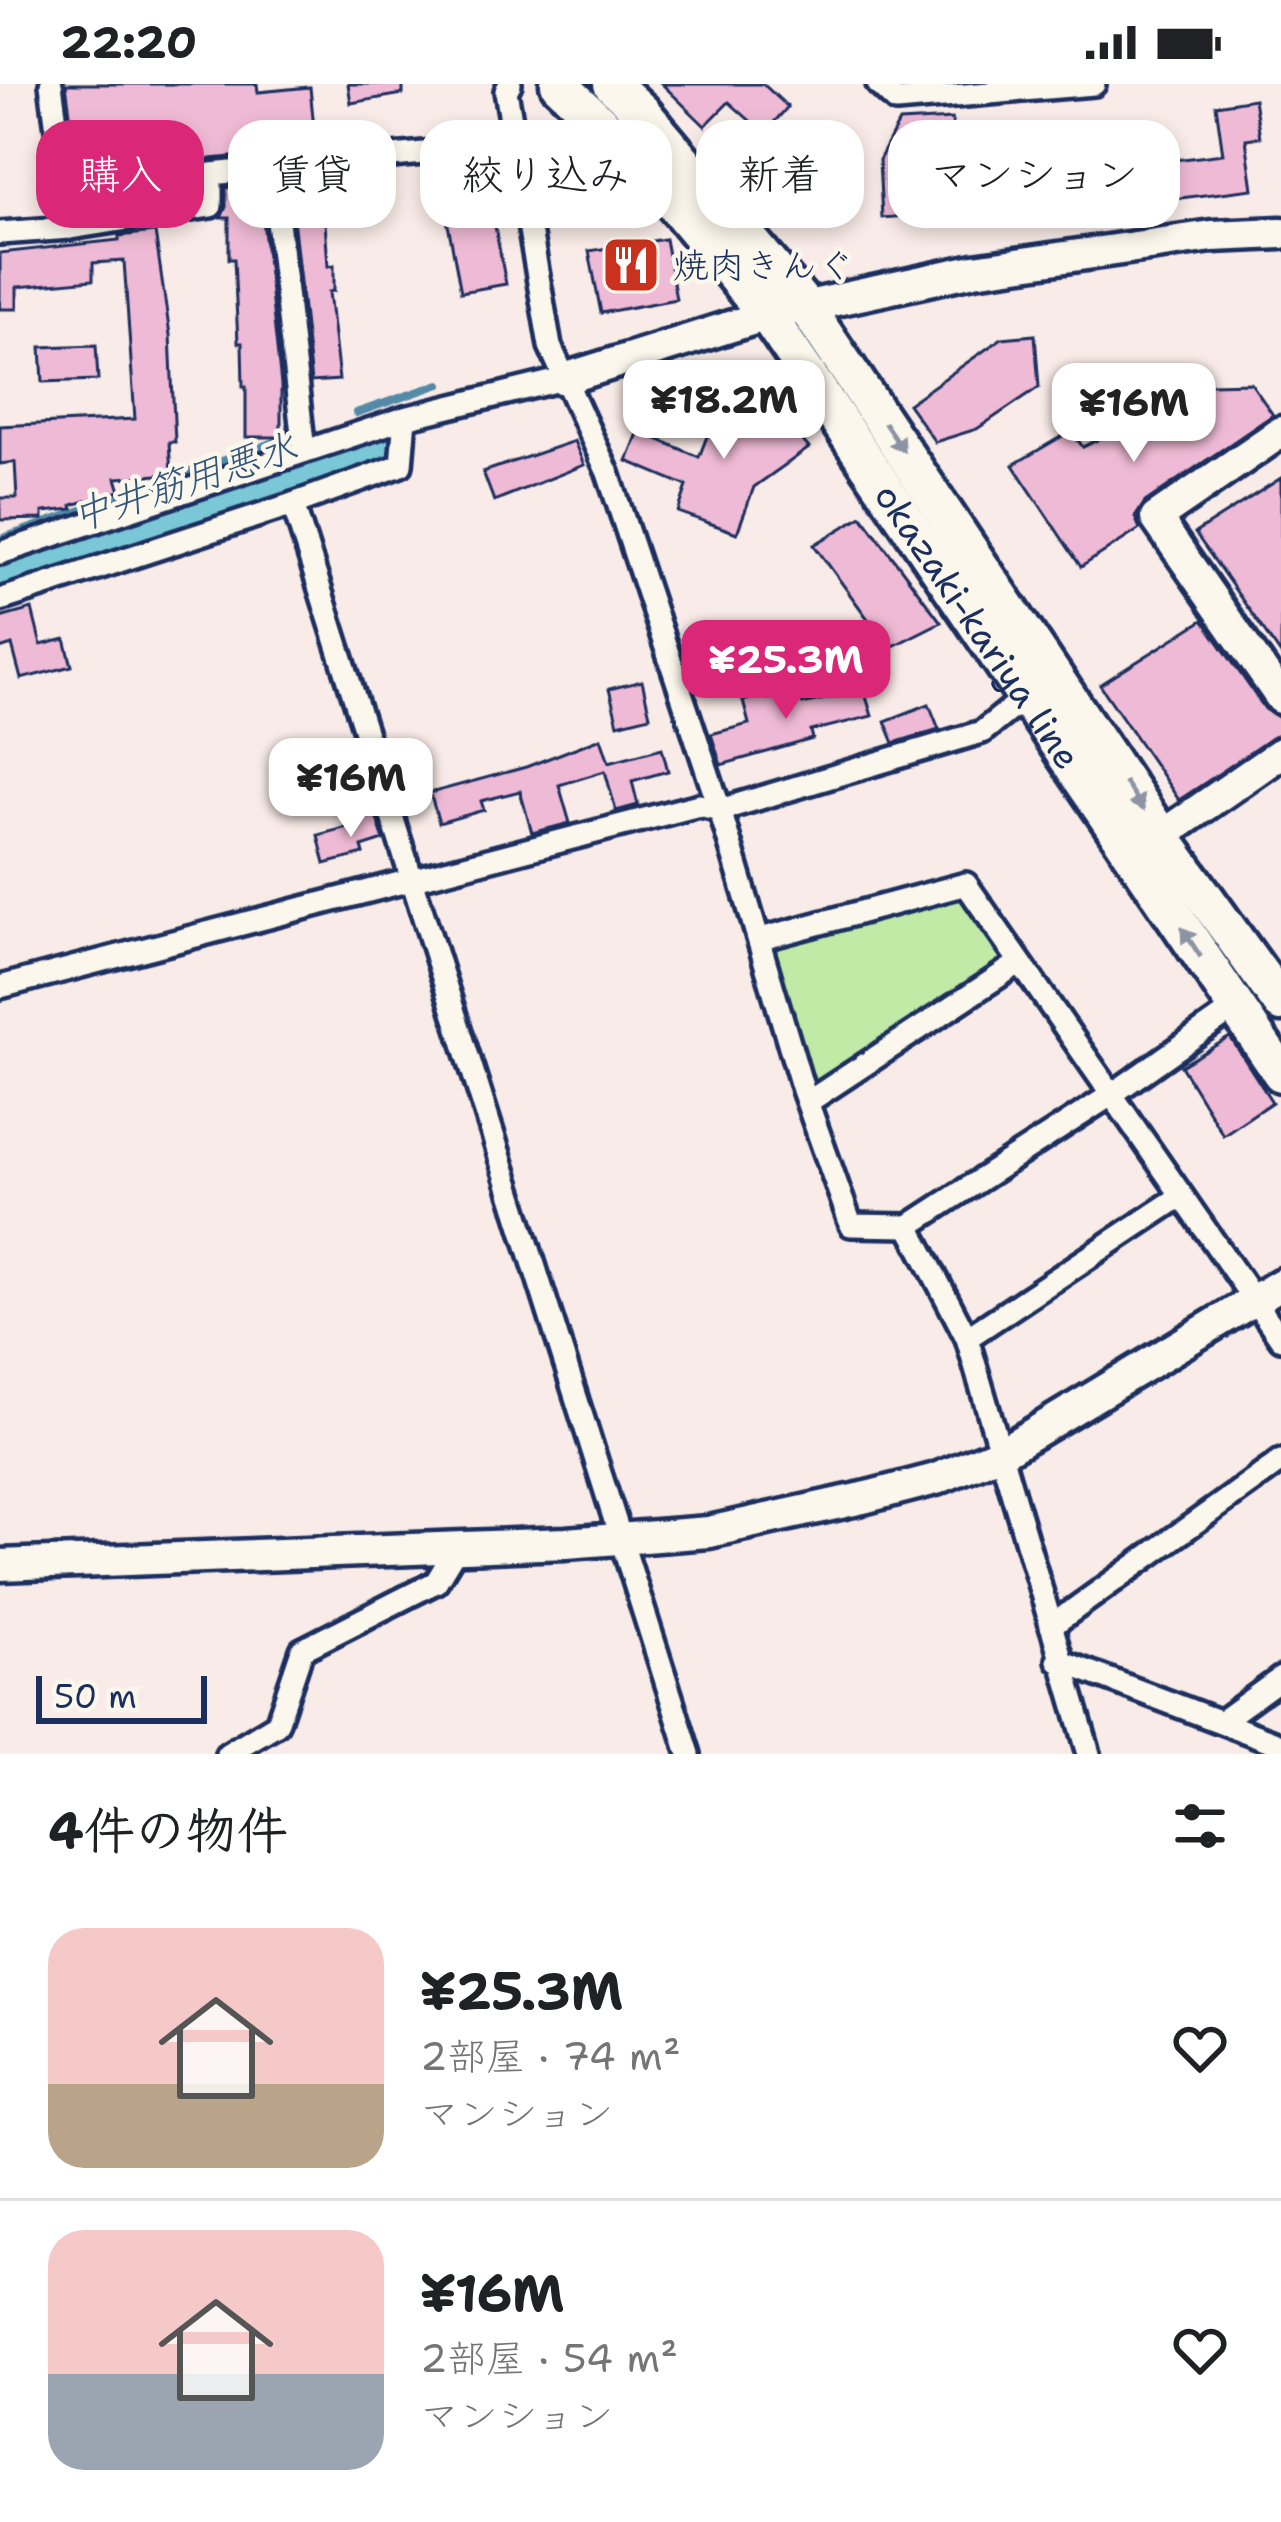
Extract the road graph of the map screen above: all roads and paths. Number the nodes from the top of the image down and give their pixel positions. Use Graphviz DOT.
graph roads {
  1 [pos="51,84"];
  2 [pos="510,84"];
  3 [pos="560,84"];
  4 [pos="612,84"];
  5 [pos="878,84"];
  6 [pos="1094,84"];
  7 [pos="56,120"];
  8 [pos="511,120"];
  9 [pos="228,172"];
  10 [pos="204,207"];
  11 [pos="70,228"];
  12 [pos="279,228"];
  13 [pos="530,228"];
  14 [pos="0,233"];
  15 [pos="1281,233"];
  16 [pos="806,307"];
  17 [pos="767,315"];
  18 [pos="564,379"];
  19 [pos="405,418"];
  20 [pos="1281,432"];
  21 [pos="304,452"];
  22 [pos="293,504"];
  23 [pos="0,553"];
  24 [pos="0,599"];
  25 [pos="1028,695"];
  26 [pos="1281,698"];
  27 [pos="1281,753"];
  28 [pos="720,810"];
  29 [pos="1161,836"];
  30 [pos="412,879"];
  31 [pos="761,940"];
  32 [pos="1019,962"];
  33 [pos="0,987"];
  34 [pos="1281,1003"];
  35 [pos="1235,1008"];
  36 [pos="1281,1072"];
  37 [pos="1111,1095"];
  38 [pos="808,1102"];
  39 [pos="1181,1196"];
  40 [pos="909,1226"];
  41 [pos="1281,1284"];
  42 [pos="1255,1303"];
  43 [pos="967,1338"];
  44 [pos="1281,1339"];
  45 [pos="1002,1452"];
  46 [pos="1281,1461"];
  47 [pos="620,1539"];
  48 [pos="456,1549"];
  49 [pos="0,1565"];
  50 [pos="1051,1626"];
  51 [pos="1058,1660"];
  52 [pos="1281,1678"];
  53 [pos="1223,1720"];
  54 [pos="1281,1745"];
  55 [pos="227,1754"];
  56 [pos="689,1754"];
  57 [pos="1089,1754"];
  1 -- 7 [label="street"];
  2 -- 8 [label="street"];
  3 -- 17 [label="main road, okazaki-kariya line"];
  4 -- 16 [label="main road, okazaki-kariya line"];
  5 -- 6 [label="street"];
  9 -- 10 [label="street"];
  11 -- 14 [label="street"];
  12 -- 21 [label="street"];
  13 -- 18 [label="street"];
  15 -- 16 [label="street"];
  16 -- 17 [label="street"];
  16 -- 29 [label="main road, okazaki-kariya line, one-way"];
  17 -- 18 [label="street"];
  17 -- 25 [label="main road, okazaki-kariya line"];
  18 -- 19 [label="street"];
  18 -- 28 [label="street"];
  19 -- 21 [label="street"];
  19 -- 22 [label="street"];
  20 -- 26 [label="street"];
  21 -- 23 [label="street"];
  22 -- 24 [label="street"];
  22 -- 30 [label="street"];
  25 -- 28 [label="street"];
  35 -- 25 [label="main road, okazaki-kariya line, one-way"];
  27 -- 29 [label="street"];
  28 -- 30 [label="street"];
  28 -- 31 [label="street"];
  29 -- 34 [label="main road, okazaki-kariya line"];
  30 -- 33 [label="street"];
  30 -- 47 [label="street"];
  31 -- 32 [label="street"];
  31 -- 38 [label="street"];
  32 -- 37 [label="street"];
  32 -- 38 [label="street"];
  35 -- 36 [label="main road, okazaki-kariya line"];
  35 -- 37 [label="street"];
  37 -- 39 [label="street"];
  37 -- 40 [label="street"];
  38 -- 40 [label="street"];
  39 -- 42 [label="street"];
  39 -- 43 [label="street"];
  40 -- 43 [label="street"];
  41 -- 42 [label="street"];
  42 -- 44 [label="street"];
  42 -- 45 [label="street"];
  43 -- 45 [label="street"];
  45 -- 47 [label="street"];
  45 -- 50 [label="street"];
  46 -- 50 [label="street"];
  47 -- 48 [label="street"];
  47 -- 56 [label="street"];
  48 -- 49 [label="street"];
  48 -- 55 [label="street"];
  50 -- 51 [label="street"];
  51 -- 53 [label="street"];
  51 -- 57 [label="street"];
  52 -- 53 [label="street"];
  53 -- 54 [label="street"];
}
